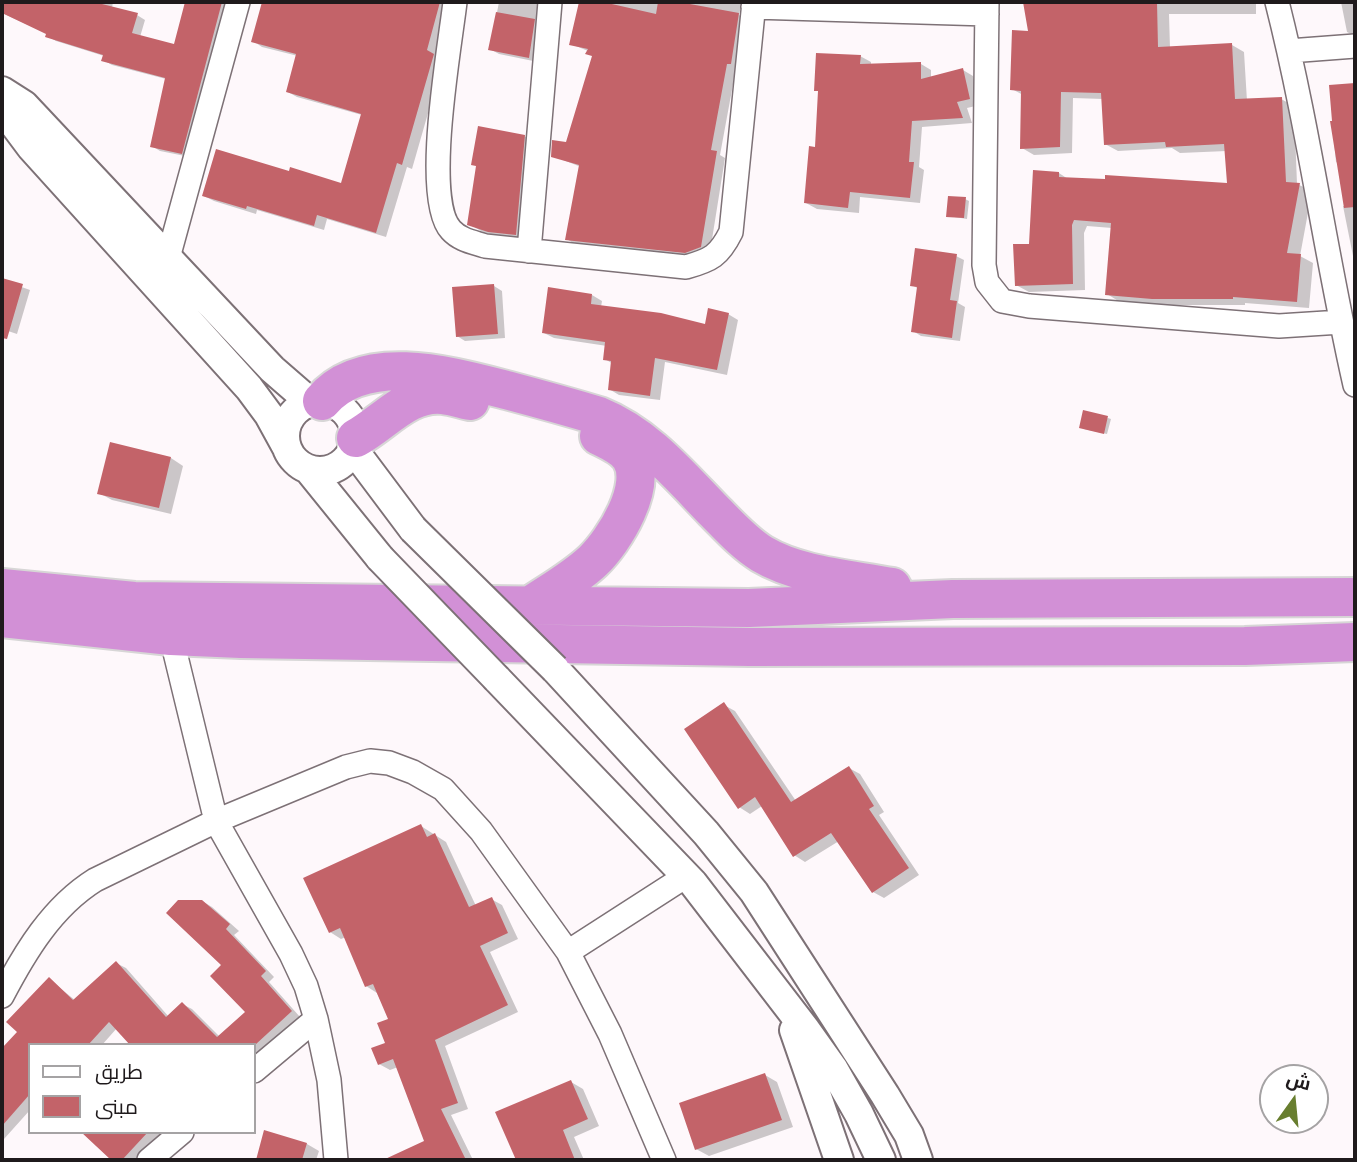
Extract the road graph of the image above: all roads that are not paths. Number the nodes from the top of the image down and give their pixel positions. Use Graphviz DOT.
graph roads {
  1 [pos="238,2"];
  2 [pos="455,2"];
  3 [pos="550,2"];
  4 [pos="1277,2"];
  5 [pos="754,4"];
  6 [pos="987,8"];
  7 [pos="1355,46"];
  8 [pos="1289,51"];
  9 [pos="2,91"];
  10 [pos="2,100"];
  11 [pos="529,251"];
  12 [pos="168,258"];
  13 [pos="1341,322"];
  14 [pos="1355,385"];
  15 [pos="316,402"];
  16 [pos="354,443"];
  17 [pos="286,446"];
  18 [pos="308,470"];
  19 [pos="2,588"];
  20 [pos="1355,597"];
  21 [pos="953,598"];
  22 [pos="531,605"];
  23 [pos="2,618"];
  24 [pos="171,636"];
  25 [pos="1355,642"];
  26 [pos="216,821"];
  27 [pos="687,876"];
  28 [pos="568,951"];
  29 [pos="2,996"];
  30 [pos="784,1000"];
  31 [pos="316,1019"];
  32 [pos="256,1070"];
  33 [pos="180,1134"];
  34 [pos="149,1160"];
  35 [pos="336,1160"];
  36 [pos="664,1160"];
  37 [pos="839,1160"];
  38 [pos="881,1160"];
  39 [pos="918,1160"];
  1 -- 12 [label="street"];
  2 -- 11 [label="street"];
  3 -- 11 [label="street"];
  4 -- 8 [label="street"];
  5 -- 6 [label="street"];
  5 -- 11 [label="street"];
  6 -- 13 [label="street"];
  7 -- 8 [label="street"];
  8 -- 13 [label="street"];
  9 -- 12 [label="street"];
  10 -- 17 [label="street"];
  12 -- 15 [label="street"];
  13 -- 14 [label="street"];
  15 -- 16 [label="street"];
  15 -- 17 [label="street"];
  15 -- 21 [label="highway"];
  16 -- 18 [label="street"];
  16 -- 22 [label="highway"];
  16 -- 39 [label="street, bridge"];
  17 -- 18 [label="street"];
  18 -- 27 [label="street, bridge"];
  19 -- 22 [label="highway"];
  20 -- 21 [label="highway"];
  21 -- 22 [label="highway"];
  23 -- 24 [label="highway"];
  24 -- 25 [label="highway"];
  24 -- 26 [label="street"];
  26 -- 28 [label="street"];
  26 -- 29 [label="street"];
  26 -- 31 [label="street"];
  27 -- 28 [label="street"];
  27 -- 30 [label="street"];
  28 -- 36 [label="street"];
  30 -- 37 [label="street"];
  30 -- 38 [label="street"];
  31 -- 32 [label="street"];
  31 -- 35 [label="street"];
  33 -- 34 [label="street"];
}
